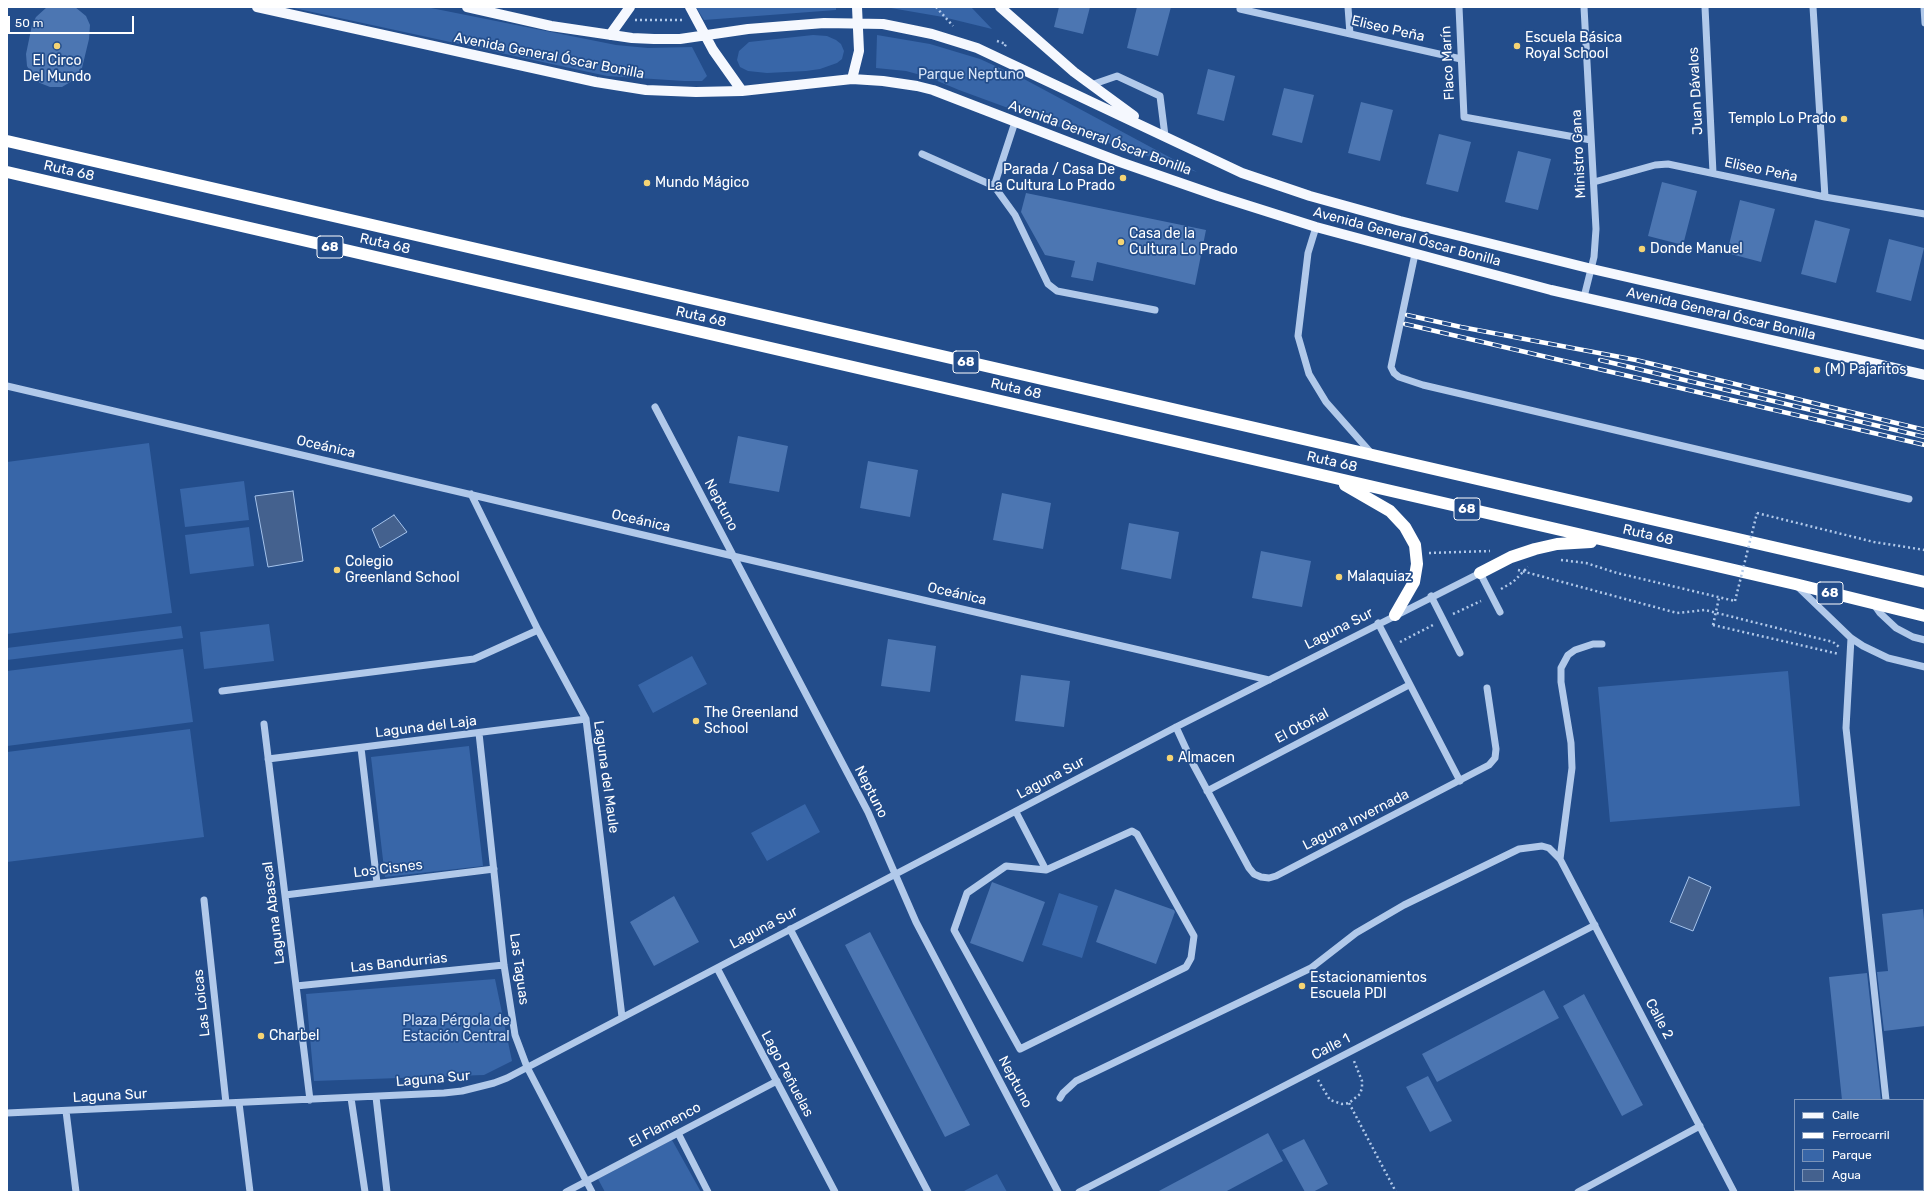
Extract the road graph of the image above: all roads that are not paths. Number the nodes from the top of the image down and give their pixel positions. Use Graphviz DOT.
graph roads {
  1 [pos="257,7"];
  2 [pos="467,7"];
  3 [pos="630,7"];
  4 [pos="690,7"];
  5 [pos="857,7"];
  6 [pos="1000,7"];
  7 [pos="1348,7"];
  8 [pos="1458,7"];
  9 [pos="1584,7"];
  10 [pos="1705,7"];
  11 [pos="1814,7"];
  12 [pos="1924,7"];
  13 [pos="1240,8"];
  14 [pos="1925,22"];
  15 [pos="858,23"];
  16 [pos="1350,34"];
  17 [pos="610,35"];
  18 [pos="705,36"];
  19 [pos="1461,59"];
  20 [pos="852,80"];
  21 [pos="1092,85"];
  22 [pos="742,91"];
  23 [pos="1015,122"];
  24 [pos="1163,134"];
  25 [pos="1591,140"];
  26 [pos="7,141"];
  27 [pos="922,154"];
  28 [pos="7,172"];
  29 [pos="1713,173"];
  30 [pos="1594,182"];
  31 [pos="994,186"];
  32 [pos="1824,197"];
  33 [pos="1925,214"];
  34 [pos="1316,228"];
  35 [pos="1414,254"];
  36 [pos="1592,269"];
  37 [pos="1584,297"];
  38 [pos="1156,310"];
  39 [pos="1925,345"];
  40 [pos="1925,375"];
  41 [pos="7,386"];
  42 [pos="655,407"];
  43 [pos="1372,454"];
  44 [pos="1324,476"];
  45 [pos="471,494"];
  46 [pos="1909,499"];
  47 [pos="1610,542"];
  48 [pos="733,556"];
  49 [pos="1480,573"];
  50 [pos="1925,582"];
  51 [pos="1795,584"];
  52 [pos="1431,596"];
  53 [pos="1873,603"];
  54 [pos="1500,612"];
  55 [pos="1395,615"];
  56 [pos="1925,616"];
  57 [pos="1378,624"];
  58 [pos="538,630"];
  59 [pos="1851,638"];
  60 [pos="1925,640"];
  61 [pos="1602,644"];
  62 [pos="1460,653"];
  63 [pos="1925,667"];
  64 [pos="1270,680"];
  65 [pos="1409,684"];
  66 [pos="1487,688"];
  67 [pos="222,691"];
  68 [pos="586,719"];
  69 [pos="264,724"];
  70 [pos="1176,727"];
  71 [pos="479,733"];
  72 [pos="362,748"];
  73 [pos="268,759"];
  74 [pos="1460,781"];
  75 [pos="1207,791"];
  76 [pos="1016,812"];
  77 [pos="1560,859"];
  78 [pos="494,869"];
  79 [pos="1046,870"];
  80 [pos="895,875"];
  81 [pos="377,883"];
  82 [pos="285,895"];
  83 [pos="204,900"];
  84 [pos="1595,925"];
  85 [pos="790,930"];
  86 [pos="504,965"];
  87 [pos="717,968"];
  88 [pos="296,986"];
  89 [pos="622,1017"];
  90 [pos="527,1068"];
  91 [pos="777,1081"];
  92 [pos="376,1097"];
  93 [pos="351,1098"];
  94 [pos="1060,1098"];
  95 [pos="1886,1099"];
  96 [pos="310,1100"];
  97 [pos="226,1103"];
  98 [pos="239,1103"];
  99 [pos="66,1111"];
  100 [pos="7,1114"];
  101 [pos="1700,1126"];
  102 [pos="678,1133"];
  103 [pos="587,1181"];
  104 [pos="76,1192"];
  105 [pos="250,1192"];
  106 [pos="365,1192"];
  107 [pos="387,1192"];
  108 [pos="566,1192"];
  109 [pos="592,1192"];
  110 [pos="708,1192"];
  111 [pos="835,1192"];
  112 [pos="928,1192"];
  113 [pos="1058,1192"];
  114 [pos="1079,1192"];
  115 [pos="1578,1192"];
  116 [pos="1734,1192"];
  1 -- 22 [label="main road, Avenida General Óscar Bonilla"];
  2 -- 17 [label="main road, Avenida General Óscar Bonilla"];
  3 -- 17 [label="main road"];
  4 -- 18 [label="main road"];
  5 -- 15 [label="main road"];
  6 -- 21 [label="main road"];
  7 -- 16 [label="street"];
  8 -- 19 [label="street, Flaco Marín"];
  9 -- 25 [label="street, Ministro Gana"];
  10 -- 29 [label="street, Juan Dávalos"];
  11 -- 32 [label="street"];
  12 -- 14 [label="street"];
  13 -- 16 [label="street, Eliseo Peña"];
  15 -- 18 [label="main road, Avenida General Óscar Bonilla"];
  15 -- 20 [label="main road"];
  15 -- 24 [label="main road, Avenida General Óscar Bonilla"];
  16 -- 19 [label="street, Eliseo Peña"];
  17 -- 18 [label="main road, Avenida General Óscar Bonilla"];
  18 -- 22 [label="main road"];
  19 -- 25 [label="street, Flaco Marín"];
  20 -- 22 [label="main road, Avenida General Óscar Bonilla"];
  20 -- 23 [label="main road, Avenida General Óscar Bonilla"];
  21 -- 24 [label="main road"];
  21 -- 24 [label="street"];
  23 -- 31 [label="street"];
  23 -- 34 [label="main road, Avenida General Óscar Bonilla"];
  24 -- 36 [label="main road, Avenida General Óscar Bonilla"];
  25 -- 30 [label="street, Ministro Gana"];
  26 -- 43 [label="highway, Ruta 68 / 68"];
  27 -- 31 [label="street"];
  28 -- 44 [label="highway, Ruta 68 / 68"];
  29 -- 30 [label="street, Eliseo Peña"];
  29 -- 32 [label="street, Eliseo Peña"];
  30 -- 36 [label="street, Ministro Gana"];
  31 -- 38 [label="street"];
  32 -- 33 [label="street, Eliseo Peña"];
  34 -- 35 [label="main road, Avenida General Óscar Bonilla"];
  34 -- 43 [label="street"];
  35 -- 37 [label="main road, Avenida General Óscar Bonilla"];
  35 -- 46 [label="street"];
  36 -- 37 [label="street, Ministro Gana"];
  36 -- 39 [label="main road, Avenida General Óscar Bonilla"];
  37 -- 40 [label="main road, Avenida General Óscar Bonilla"];
  41 -- 45 [label="street, Oceánica"];
  42 -- 48 [label="street, Neptuno"];
  43 -- 50 [label="highway, Ruta 68 / 68"];
  44 -- 47 [label="highway, Ruta 68 / 68"];
  44 -- 55 [label="highway"];
  45 -- 48 [label="street, Oceánica"];
  45 -- 58 [label="street, Laguna del Maule"];
  47 -- 49 [label="highway"];
  47 -- 51 [label="highway, Ruta 68 / 68"];
  48 -- 64 [label="street, Oceánica"];
  48 -- 80 [label="street, Neptuno"];
  49 -- 52 [label="street, Laguna Sur"];
  49 -- 54 [label="street"];
  51 -- 53 [label="highway, Ruta 68 / 68"];
  51 -- 59 [label="street"];
  52 -- 55 [label="street, Laguna Sur"];
  52 -- 62 [label="street"];
  53 -- 56 [label="highway, Ruta 68 / 68"];
  53 -- 60 [label="street"];
  55 -- 57 [label="street, Laguna Sur"];
  57 -- 64 [label="street, Laguna Sur"];
  57 -- 65 [label="street"];
  58 -- 67 [label="street"];
  58 -- 68 [label="street, Laguna del Maule"];
  59 -- 63 [label="street"];
  59 -- 95 [label="street"];
  61 -- 77 [label="street"];
  64 -- 70 [label="street, Laguna Sur"];
  65 -- 74 [label="street"];
  65 -- 75 [label="street, El Otoñal"];
  66 -- 74 [label="street"];
  68 -- 71 [label="street, Laguna del Laja"];
  68 -- 89 [label="street, Laguna del Maule"];
  69 -- 73 [label="street, Laguna Abascal"];
  70 -- 75 [label="street, Laguna Invernada"];
  70 -- 76 [label="street, Laguna Sur"];
  71 -- 72 [label="street, Laguna del Laja"];
  71 -- 78 [label="street, Las Taguas"];
  72 -- 73 [label="street, Laguna del Laja"];
  72 -- 81 [label="street"];
  73 -- 82 [label="street, Laguna Abascal"];
  74 -- 75 [label="street, Laguna Invernada"];
  76 -- 79 [label="street"];
  76 -- 80 [label="street, Laguna Sur"];
  77 -- 84 [label="street, Calle 2"];
  77 -- 94 [label="street"];
  78 -- 81 [label="street, Los Cisnes"];
  78 -- 86 [label="street, Las Taguas"];
  79 -- 79 [label="street"];
  80 -- 85 [label="street, Laguna Sur"];
  80 -- 113 [label="street, Neptuno"];
  81 -- 82 [label="street, Los Cisnes"];
  82 -- 88 [label="street, Laguna Abascal"];
  83 -- 97 [label="street, Las Loicas"];
  84 -- 101 [label="street, Calle 2"];
  84 -- 114 [label="street, Calle 1"];
  85 -- 87 [label="street, Laguna Sur"];
  85 -- 112 [label="street"];
  86 -- 88 [label="street, Las Bandurrias"];
  86 -- 90 [label="street, Las Taguas"];
  87 -- 89 [label="street, Laguna Sur"];
  87 -- 91 [label="street, Lago Peñuelas"];
  88 -- 96 [label="street, Laguna Abascal"];
  89 -- 90 [label="street, Laguna Sur"];
  90 -- 92 [label="street, Laguna Sur"];
  90 -- 103 [label="street, Las Taguas"];
  91 -- 102 [label="street, El Flamenco"];
  91 -- 111 [label="street, Lago Peñuelas"];
  92 -- 93 [label="street, Laguna Sur"];
  92 -- 107 [label="street"];
  93 -- 96 [label="street, Laguna Sur"];
  93 -- 106 [label="street"];
  96 -- 98 [label="street, Laguna Sur"];
  97 -- 98 [label="street, Laguna Sur"];
  97 -- 99 [label="street, Laguna Sur"];
  98 -- 105 [label="street"];
  99 -- 100 [label="street, Laguna Sur"];
  99 -- 104 [label="street"];
  101 -- 115 [label="street"];
  101 -- 116 [label="street, Calle 2"];
  102 -- 103 [label="street, El Flamenco"];
  102 -- 110 [label="street"];
  103 -- 108 [label="street, El Flamenco"];
  103 -- 109 [label="street, Las Taguas"];
}
